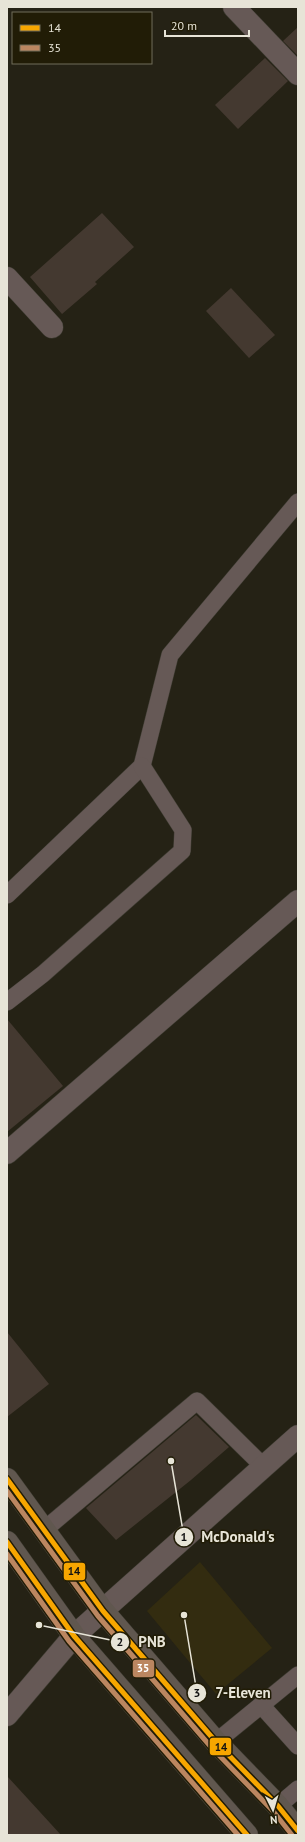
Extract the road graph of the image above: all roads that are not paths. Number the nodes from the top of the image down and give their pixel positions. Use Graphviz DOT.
graph roads {
  1 [pos="234,7"];
  2 [pos="298,74"];
  3 [pos="7,278"];
  4 [pos="52,327"];
  5 [pos="298,502"];
  6 [pos="142,766"];
  7 [pos="7,895"];
  8 [pos="298,901"];
  9 [pos="7,1002"];
  10 [pos="7,1153"];
  11 [pos="298,1436"];
  12 [pos="264,1467"];
  13 [pos="7,1479"];
  14 [pos="44,1530"];
  15 [pos="7,1542"];
  16 [pos="103,1611"];
  17 [pos="74,1636"];
  18 [pos="298,1675"];
  19 [pos="261,1706"];
  20 [pos="7,1715"];
  21 [pos="216,1742"];
  22 [pos="298,1746"];
  23 [pos="298,1789"];
  24 [pos="278,1806"];
  25 [pos="298,1831"];
  26 [pos="247,1835"];
  1 -- 2 [label="street"];
  3 -- 4 [label="street"];
  5 -- 6 [label="lane"];
  6 -- 7 [label="lane"];
  6 -- 9 [label="lane"];
  8 -- 10 [label="street"];
  11 -- 12 [label="street"];
  12 -- 14 [label="lane"];
  12 -- 16 [label="street"];
  13 -- 14 [label="highway"];
  14 -- 16 [label="highway"];
  15 -- 17 [label="highway"];
  16 -- 17 [label="street"];
  16 -- 21 [label="highway"];
  17 -- 20 [label="street"];
  17 -- 26 [label="highway"];
  18 -- 19 [label="lane"];
  19 -- 21 [label="lane"];
  19 -- 22 [label="lane"];
  21 -- 24 [label="highway"];
  23 -- 24 [label="lane"];
  24 -- 25 [label="highway"];
}
